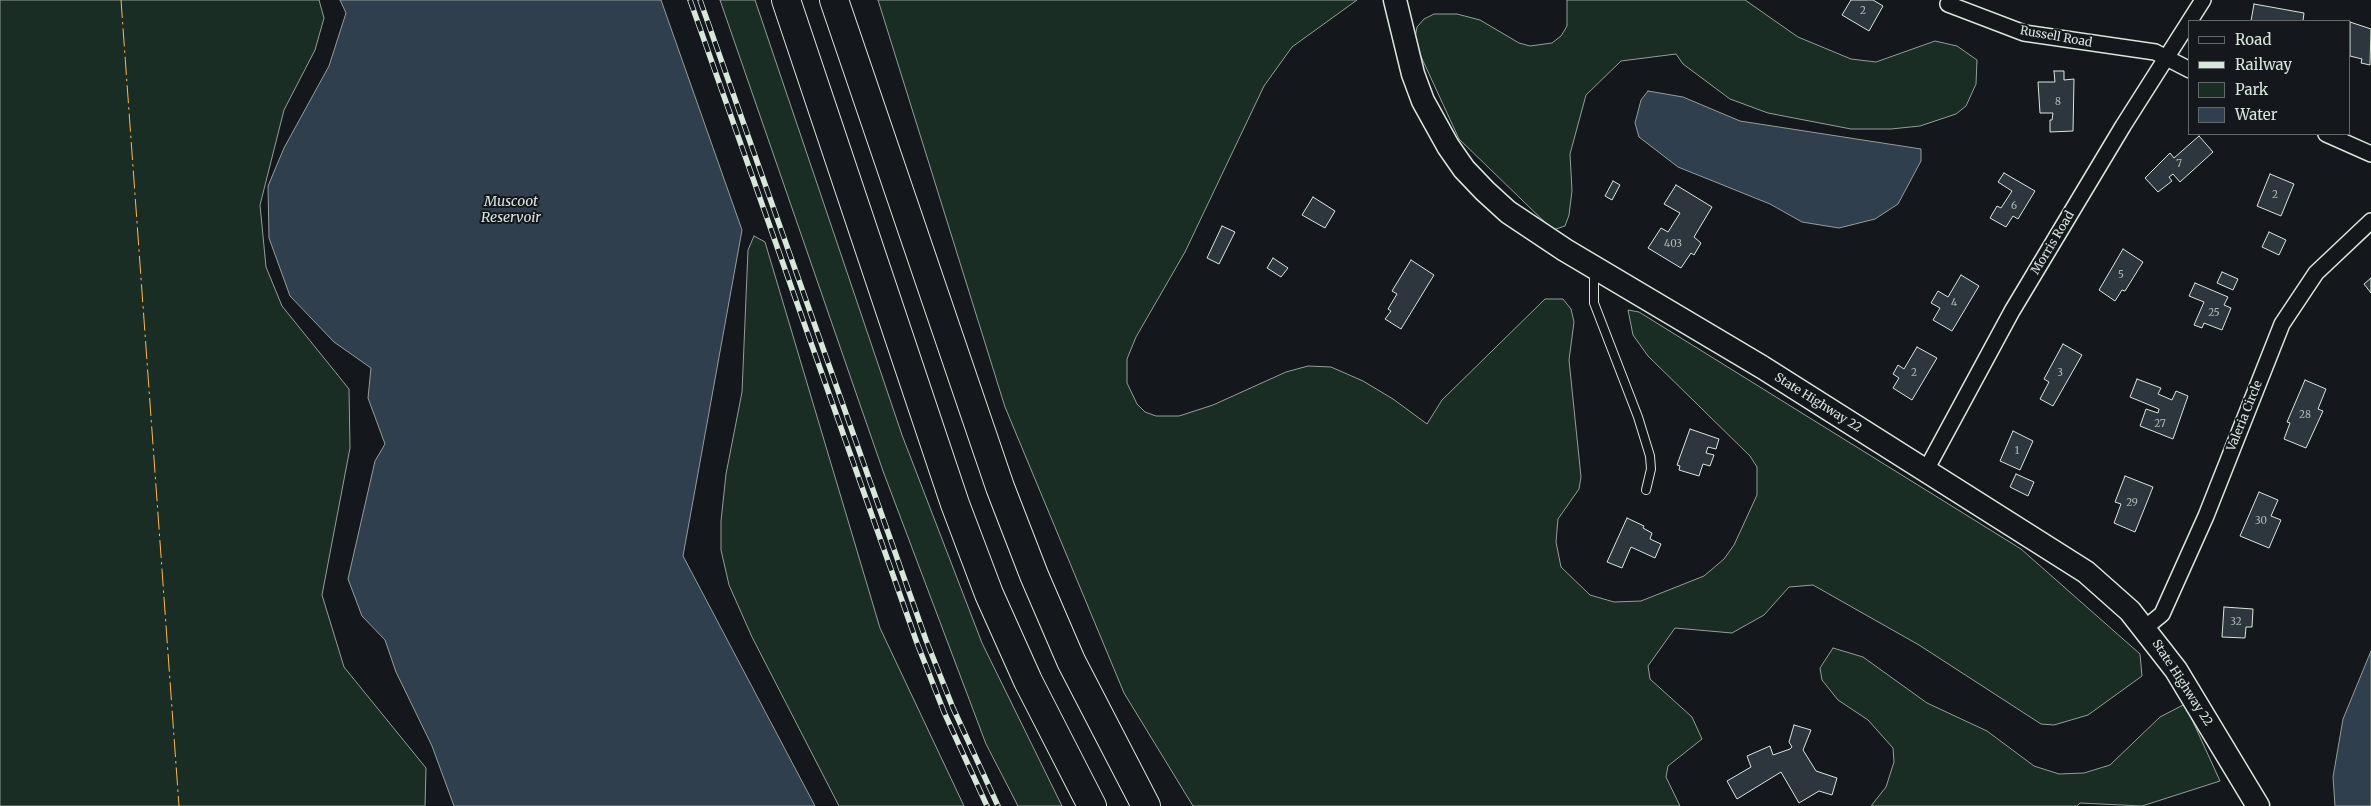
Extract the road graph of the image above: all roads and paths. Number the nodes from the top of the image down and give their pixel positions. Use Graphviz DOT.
graph roads {
  1 [pos="786,0"];
  2 [pos="834,0"];
  3 [pos="1395,0"];
  4 [pos="2203,0"];
  5 [pos="1948,4"];
  6 [pos="2191,20"];
  7 [pos="2188,25"];
  8 [pos="2167,59"];
  9 [pos="2188,69"];
  10 [pos="2328,135"];
  11 [pos="2371,154"];
  12 [pos="2371,221"];
  13 [pos="1594,268"];
  14 [pos="1926,470"];
  15 [pos="1646,490"];
  16 [pos="2145,628"];
  17 [pos="1092,806"];
  18 [pos="1146,806"];
  19 [pos="2258,806"];
  1 -- 17 [label="highway"];
  2 -- 18 [label="highway"];
  3 -- 13 [label="main road, State Highway 22"];
  4 -- 6 [label="street, Morris Road"];
  5 -- 8 [label="street, Russell Road"];
  7 -- 8 [label="street, Morris Road"];
  8 -- 9 [label="street, Russell Road"];
  8 -- 14 [label="street, Morris Road"];
  10 -- 11 [label="street"];
  12 -- 16 [label="street, Valeria Circle"];
  13 -- 14 [label="main road, State Highway 22"];
  13 -- 15 [label="lane"];
  14 -- 16 [label="main road, State Highway 22"];
  16 -- 19 [label="main road, State Highway 22"];
}
